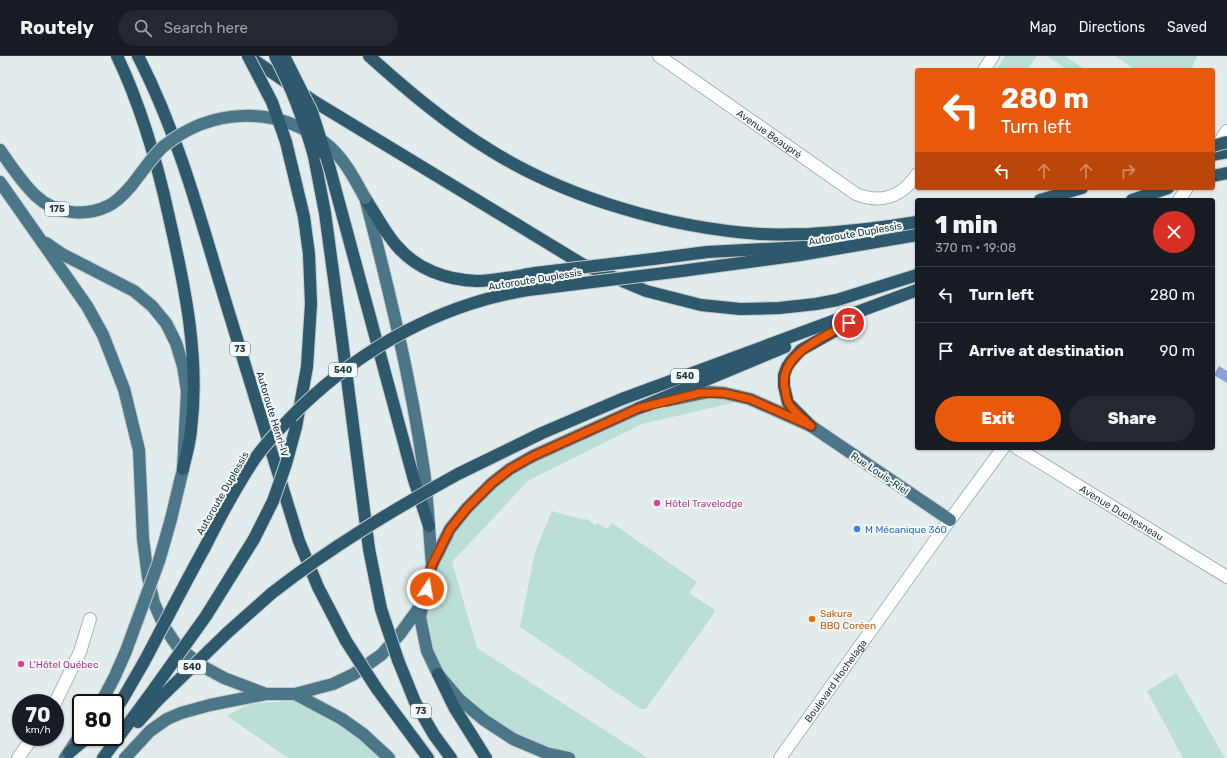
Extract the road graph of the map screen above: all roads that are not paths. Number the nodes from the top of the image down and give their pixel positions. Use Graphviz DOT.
graph roads {
  1 [pos="117,56"];
  2 [pos="138,56"];
  3 [pos="248,56"];
  4 [pos="275,56"];
  5 [pos="284,56"];
  6 [pos="369,56"];
  7 [pos="659,56"];
  8 [pos="993,56"];
  9 [pos="985,68"];
  10 [pos="1227,131"];
  11 [pos="1227,142"];
  12 [pos="1215,145"];
  13 [pos="1215,148"];
  14 [pos="0,150"];
  15 [pos="1227,152"];
  16 [pos="1215,155"];
  17 [pos="1227,173"];
  18 [pos="915,176"];
  19 [pos="1215,176"];
  20 [pos="0,182"];
  21 [pos="1075,190"];
  22 [pos="1162,190"];
  23 [pos="365,198"];
  24 [pos="1047,198"];
  25 [pos="1138,198"];
  26 [pos="18,208"];
  27 [pos="915,222"];
  28 [pos="915,235"];
  29 [pos="863,243"];
  30 [pos="915,276"];
  31 [pos="915,292"];
  32 [pos="915,292"];
  33 [pos="861,316"];
  34 [pos="639,408"];
  35 [pos="811,426"];
  36 [pos="1002,450"];
  37 [pos="1021,450"];
  38 [pos="183,469"];
  39 [pos="950,520"];
  40 [pos="428,526"];
  41 [pos="432,565"];
  42 [pos="1227,577"];
  43 [pos="424,600"];
  44 [pos="90,619"];
  45 [pos="438,674"];
  46 [pos="59,694"];
  47 [pos="105,694"];
  48 [pos="266,694"];
  49 [pos="295,694"];
  50 [pos="124,697"];
  51 [pos="154,697"];
  52 [pos="27,746"];
  53 [pos="73,746"];
  54 [pos="78,746"];
  55 [pos="67,755"];
  56 [pos="18,758"];
  57 [pos="104,758"];
  58 [pos="125,758"];
  59 [pos="390,758"];
  60 [pos="428,758"];
  61 [pos="451,758"];
  62 [pos="486,758"];
  63 [pos="569,758"];
  64 [pos="780,758"];
  1 -- 38 [label="highway"];
  2 -- 60 [label="highway, Autoroute Henri-IV / 73, bridge"];
  3 -- 30 [label="highway"];
  3 -- 51 [label="highway, bridge"];
  4 -- 61 [label="highway, 73, bridge"];
  5 -- 40 [label="highway, bridge"];
  6 -- 27 [label="highway"];
  7 -- 18 [label="street, Avenue Beaupré"];
  8 -- 9 [label="street"];
  10 -- 13 [label="street"];
  11 -- 12 [label="highway, bridge"];
  14 -- 23 [label="highway, 175, bridge"];
  15 -- 16 [label="highway"];
  17 -- 19 [label="highway"];
  20 -- 26 [label="highway"];
  21 -- 24 [label="highway"];
  22 -- 25 [label="highway"];
  23 -- 29 [label="highway, bridge"];
  23 -- 40 [label="highway"];
  26 -- 38 [label="highway"];
  26 -- 48 [label="highway"];
  28 -- 29 [label="highway, Autoroute Duplessis / 540"];
  29 -- 50 [label="highway, Autoroute Duplessis / 540, bridge"];
  31 -- 33 [label="highway"];
  32 -- 51 [label="highway, 540, bridge"];
  33 -- 34 [label="highway"];
  33 -- 35 [label="highway"];
  34 -- 35 [label="highway, Rue Louis-Riel"];
  34 -- 41 [label="highway, Rue Louis-Riel"];
  35 -- 39 [label="highway, Rue Louis-Riel"];
  36 -- 39 [label="street, Boulevard Hochelaga"];
  37 -- 42 [label="street, Avenue Duchesneau"];
  38 -- 47 [label="highway, bridge"];
  39 -- 64 [label="street, Boulevard Hochelaga"];
  40 -- 41 [label="highway"];
  41 -- 43 [label="highway"];
  43 -- 45 [label="highway"];
  43 -- 49 [label="highway"];
  44 -- 46 [label="street"];
  45 -- 62 [label="highway"];
  45 -- 63 [label="highway"];
  48 -- 49 [label="highway"];
  48 -- 58 [label="highway"];
  49 -- 59 [label="highway"];
  51 -- 57 [label="highway, 540"];
  52 -- 56 [label="street"];
  53 -- 55 [label="highway"];
  54 -- 55 [label="highway"];
}
